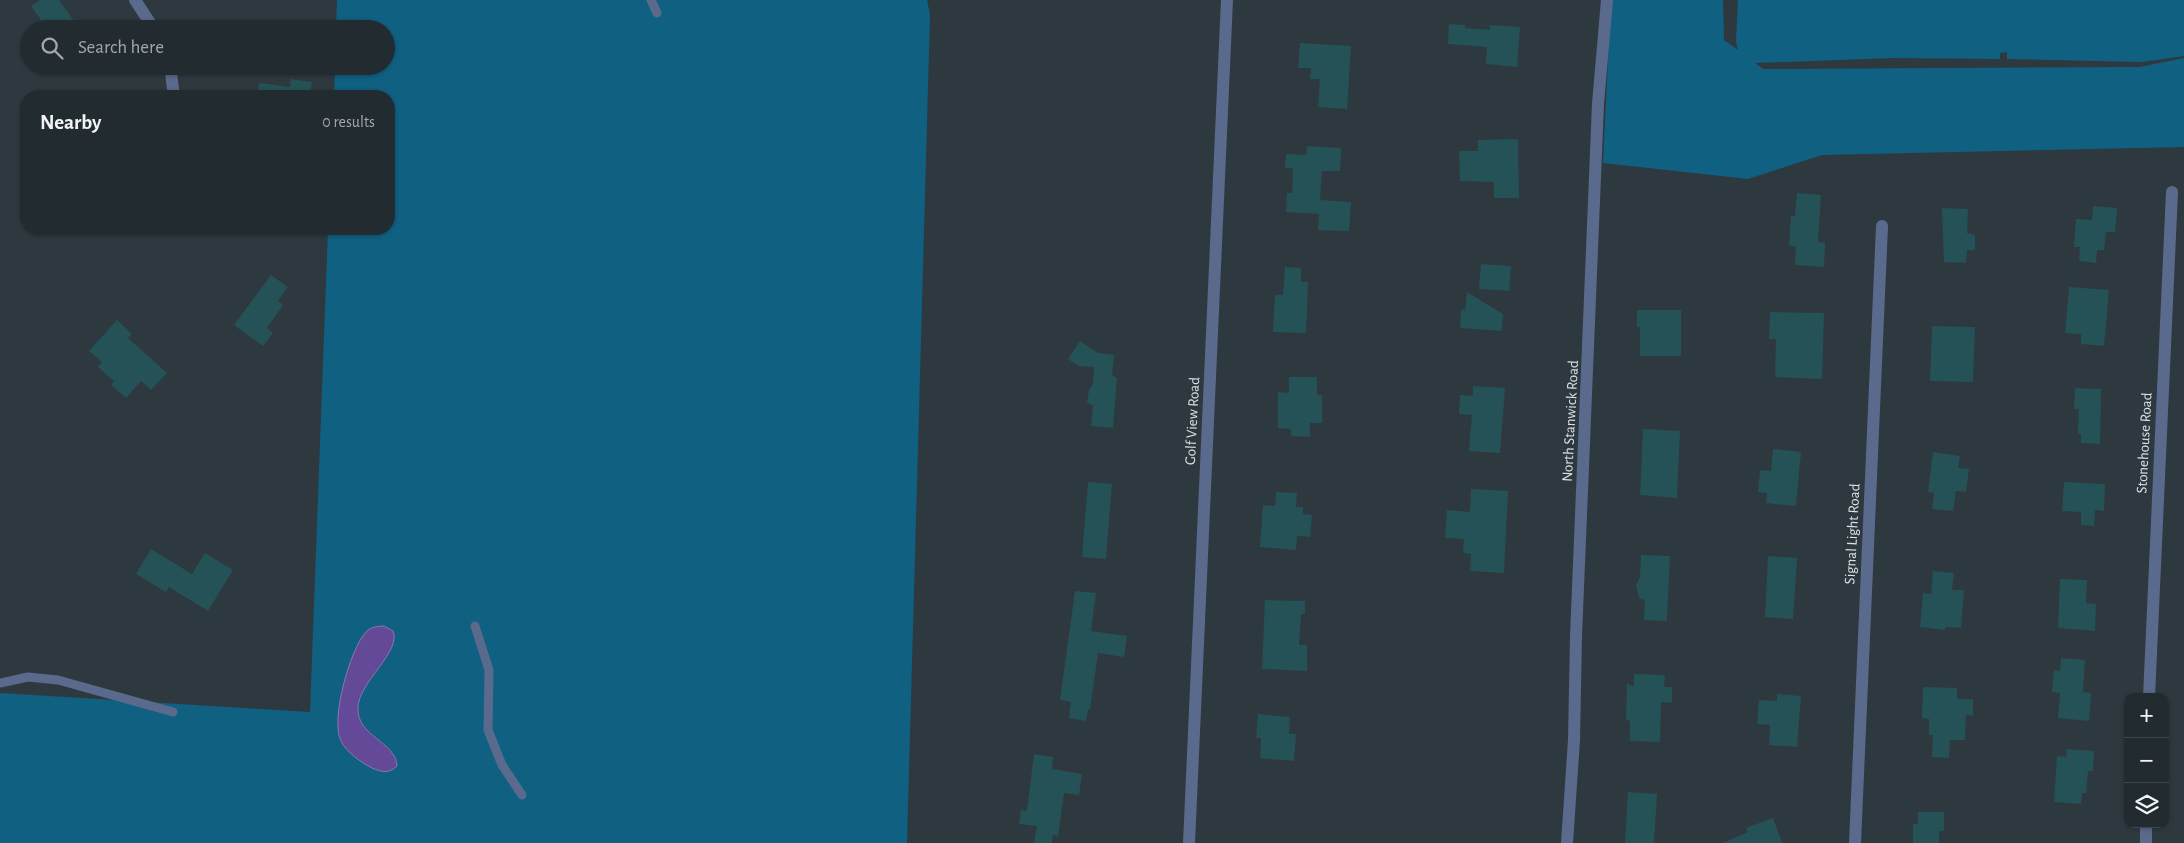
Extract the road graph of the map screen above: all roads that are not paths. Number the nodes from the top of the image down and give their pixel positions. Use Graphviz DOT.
graph roads {
  1 [pos="135,0"];
  2 [pos="651,0"];
  3 [pos="1227,0"];
  4 [pos="1606,0"];
  5 [pos="657,13"];
  6 [pos="148,20"];
  7 [pos="171,75"];
  8 [pos="173,90"];
  9 [pos="2172,192"];
  10 [pos="1882,226"];
  11 [pos="475,626"];
  12 [pos="0,683"];
  13 [pos="2149,693"];
  14 [pos="174,712"];
  15 [pos="522,795"];
  16 [pos="2146,828"];
  17 [pos="1189,843"];
  18 [pos="1567,843"];
  19 [pos="1855,843"];
  20 [pos="2146,843"];
  1 -- 6 [label="street"];
  2 -- 5 [label="lane"];
  3 -- 17 [label="street, Golf View Road"];
  4 -- 18 [label="street, North Stanwick Road"];
  7 -- 8 [label="street"];
  9 -- 13 [label="street, Stonehouse Road"];
  10 -- 19 [label="street, Signal Light Road"];
  11 -- 15 [label="lane"];
  12 -- 14 [label="lane"];
  16 -- 20 [label="street"];
}
